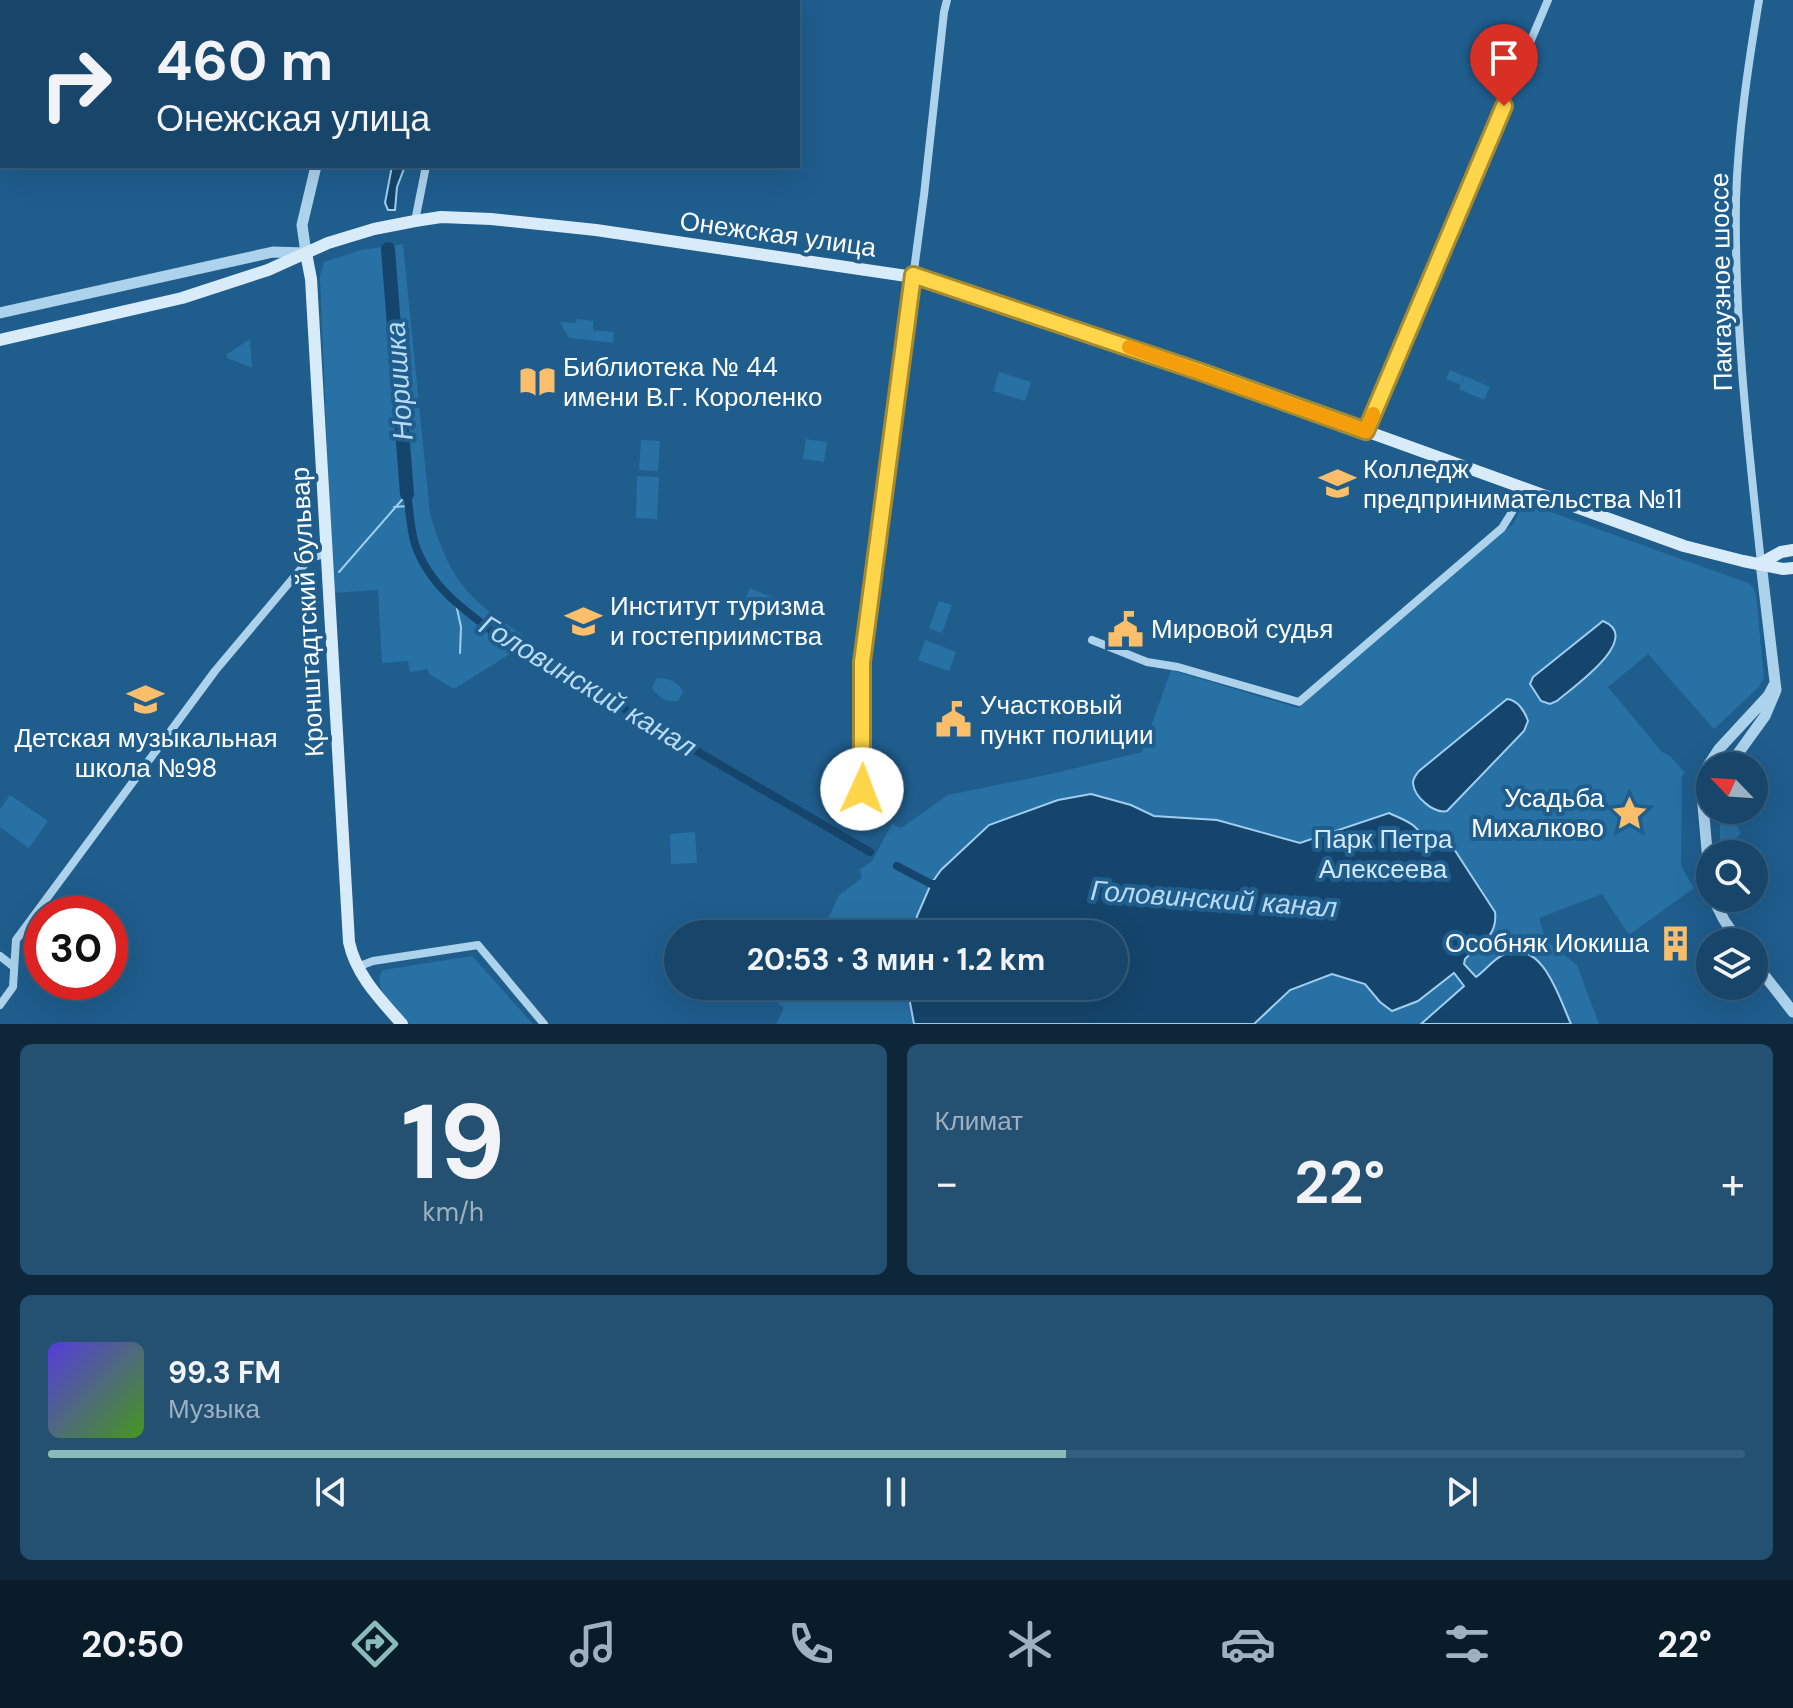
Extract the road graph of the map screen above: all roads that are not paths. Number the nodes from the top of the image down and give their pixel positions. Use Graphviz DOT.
graph roads {
  1 [pos="938,0"];
  2 [pos="947,0"];
  3 [pos="1548,0"];
  4 [pos="1759,0"];
  5 [pos="944,12"];
  6 [pos="316,168"];
  7 [pos="426,168"];
  8 [pos="415,221"];
  9 [pos="302,225"];
  10 [pos="273,252"];
  11 [pos="306,253"];
  12 [pos="913,275"];
  13 [pos="0,313"];
  14 [pos="0,340"];
  15 [pos="1366,431"];
  16 [pos="1520,487"];
  17 [pos="1787,551"];
  18 [pos="325,554"];
  19 [pos="1761,563"];
  20 [pos="1788,568"];
  21 [pos="1092,640"];
  22 [pos="1775,683"];
  23 [pos="1717,752"];
  24 [pos="1739,752"];
  25 [pos="862,789"];
  26 [pos="0,956"];
  27 [pos="14,967"];
  28 [pos="357,967"];
  29 [pos="1768,980"];
  30 [pos="0,1005"];
  31 [pos="1793,1012"];
  32 [pos="402,1024"];
  33 [pos="544,1024"];
  1 -- 5 [label="street"];
  2 -- 5 [label="street"];
  3 -- 15 [label="street"];
  4 -- 19 [label="street, Пакгаузное шоссе"];
  5 -- 12 [label="street"];
  6 -- 9 [label="street"];
  7 -- 8 [label="street"];
  8 -- 11 [label="main road, Онежская улица"];
  8 -- 12 [label="main road, Онежская улица"];
  9 -- 10 [label="street"];
  9 -- 11 [label="street"];
  10 -- 11 [label="street"];
  10 -- 13 [label="street"];
  11 -- 14 [label="main road, Онежская улица"];
  11 -- 18 [label="main road, Кронштадтский бульвар"];
  12 -- 15 [label="main road, Онежская улица"];
  12 -- 25 [label="street"];
  15 -- 16 [label="main road, Онежская улица"];
  16 -- 19 [label="main road, Онежская улица"];
  16 -- 21 [label="street"];
  17 -- 19 [label="main road"];
  18 -- 27 [label="street"];
  18 -- 28 [label="main road, Кронштадтский бульвар"];
  19 -- 20 [label="main road, Онежская улица"];
  19 -- 22 [label="street"];
  22 -- 23 [label="street"];
  22 -- 24 [label="street"];
  26 -- 27 [label="street"];
  27 -- 30 [label="street"];
  28 -- 32 [label="main road, Кронштадтский бульвар"];
  28 -- 33 [label="street"];
  29 -- 31 [label="street"];
}
